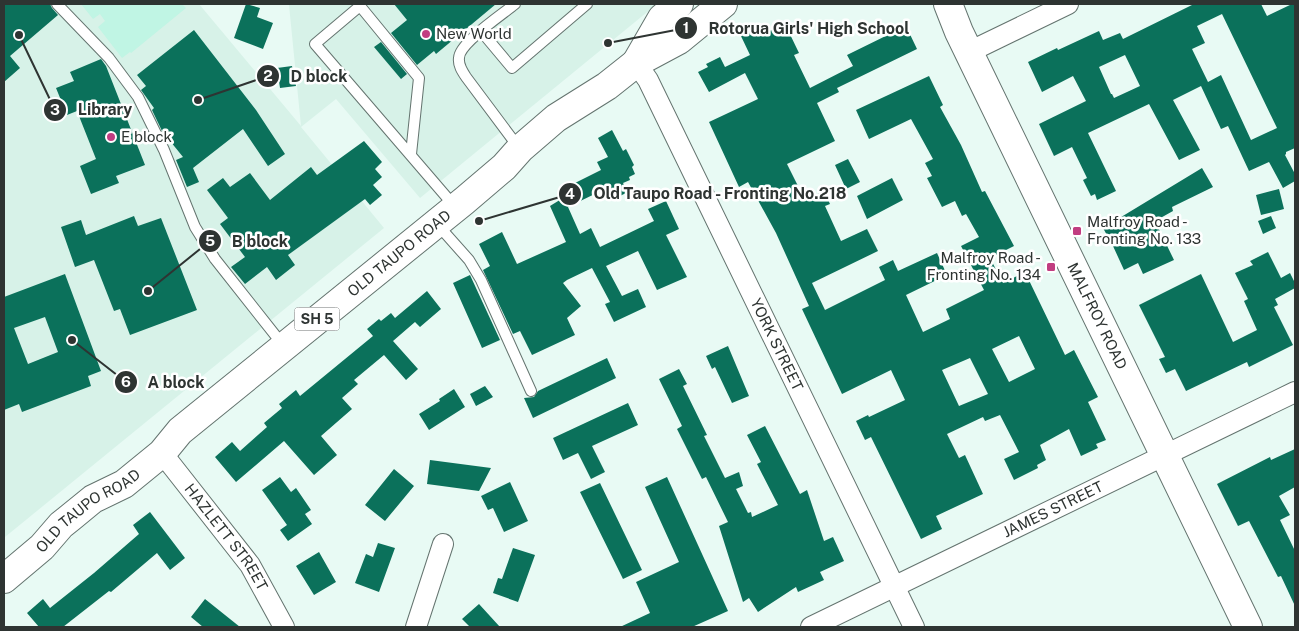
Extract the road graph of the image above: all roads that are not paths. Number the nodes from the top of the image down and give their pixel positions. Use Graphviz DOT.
graph roads {
  1 [pos="58,4"];
  2 [pos="515,4"];
  3 [pos="587,4"];
  4 [pos="679,4"];
  5 [pos="723,4"];
  6 [pos="948,4"];
  7 [pos="1068,4"];
  8 [pos="481,31"];
  9 [pos="969,52"];
  10 [pos="636,64"];
  11 [pos="520,149"];
  12 [pos="411,154"];
  13 [pos="446,215"];
  14 [pos="284,346"];
  15 [pos="531,391"];
  16 [pos="1295,392"];
  17 [pos="162,453"];
  18 [pos="1164,456"];
  19 [pos="443,544"];
  20 [pos="4,579"];
  21 [pos="894,587"];
  22 [pos="284,627"];
  23 [pos="416,627"];
  24 [pos="811,627"];
  25 [pos="914,627"];
  26 [pos="1248,627"];
  1 -- 14 [label="lane"];
  2 -- 8 [label="lane"];
  3 -- 8 [label="lane"];
  4 -- 10 [label="main road, OLD TAUPO ROAD / SH 5"];
  5 -- 10 [label="main road, OLD TAUPO ROAD / SH 5"];
  6 -- 9 [label="main road, MALFROY ROAD"];
  7 -- 9 [label="street"];
  8 -- 11 [label="lane"];
  9 -- 18 [label="main road, MALFROY ROAD"];
  10 -- 11 [label="main road, OLD TAUPO ROAD / SH 5"];
  10 -- 21 [label="street, YORK STREET"];
  11 -- 13 [label="main road, OLD TAUPO ROAD / SH 5"];
  12 -- 12 [label="lane"];
  12 -- 13 [label="lane"];
  13 -- 14 [label="main road, OLD TAUPO ROAD / SH 5"];
  13 -- 15 [label="lane"];
  14 -- 17 [label="main road, OLD TAUPO ROAD / SH 5"];
  16 -- 18 [label="street, JAMES STREET"];
  17 -- 20 [label="main road, OLD TAUPO ROAD / SH 5"];
  17 -- 22 [label="street, HAZLETT STREET"];
  18 -- 21 [label="street, JAMES STREET"];
  18 -- 26 [label="main road, MALFROY ROAD"];
  19 -- 23 [label="street"];
  21 -- 24 [label="street, JAMES STREET"];
  21 -- 25 [label="street, YORK STREET"];
}
